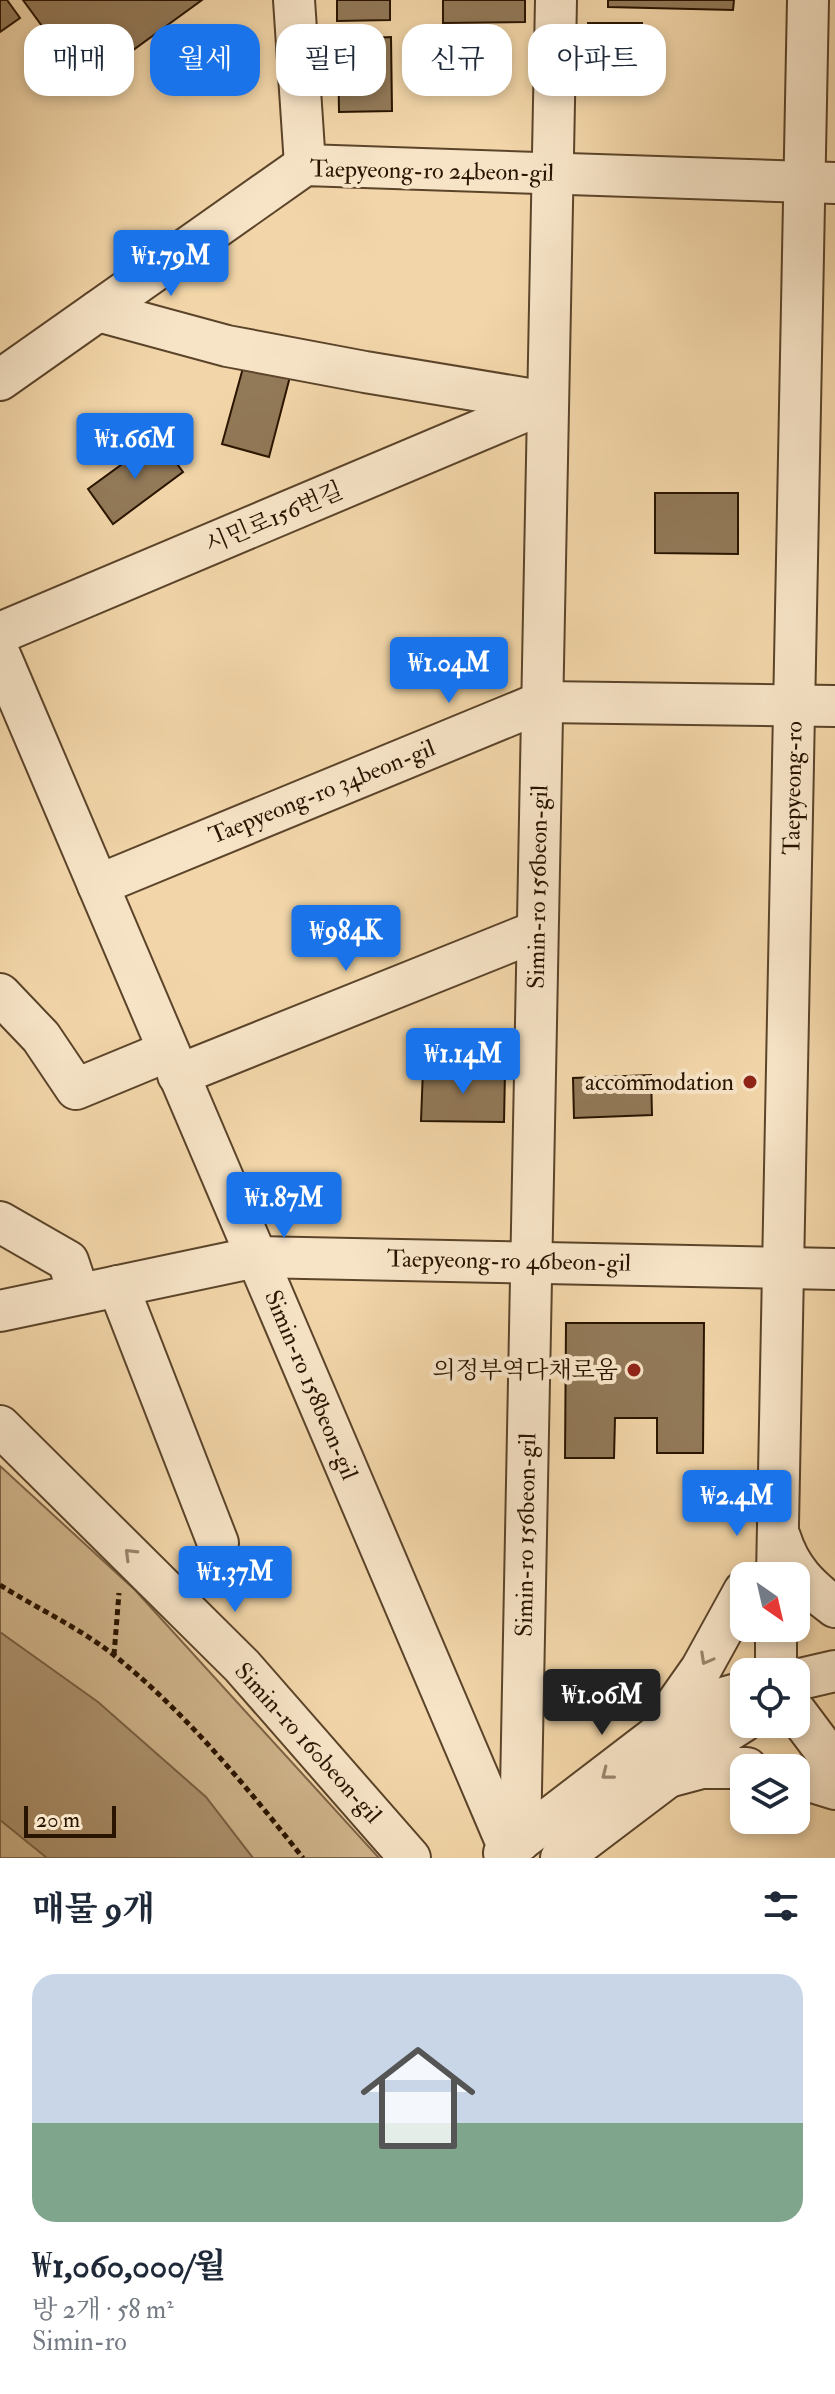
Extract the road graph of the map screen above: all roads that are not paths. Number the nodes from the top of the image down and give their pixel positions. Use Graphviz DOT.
graph roads {
  1 [pos="294,0"];
  2 [pos="556,0"];
  3 [pos="808,0"];
  4 [pos="305,165"];
  5 [pos="552,173"];
  6 [pos="820,182"];
  7 [pos="98,311"];
  8 [pos="0,380"];
  9 [pos="547,402"];
  10 [pos="0,633"];
  11 [pos="0,655"];
  12 [pos="542,702"];
  13 [pos="794,706"];
  14 [pos="835,706"];
  15 [pos="98,885"];
  16 [pos="537,931"];
  17 [pos="0,994"];
  18 [pos="173,1063"];
  19 [pos="0,1222"];
  20 [pos="256,1257"];
  21 [pos="531,1261"];
  22 [pos="783,1266"];
  23 [pos="835,1269"];
  24 [pos="118,1286"];
  25 [pos="79,1294"];
  26 [pos="0,1311"];
  27 [pos="0,1426"];
  28 [pos="778,1530"];
  29 [pos="218,1543"];
  30 [pos="760,1562"];
  31 [pos="777,1562"];
  32 [pos="835,1607"];
  33 [pos="730,1616"];
  34 [pos="835,1671"];
  35 [pos="810,1677"];
  36 [pos="730,1695"];
  37 [pos="730,1730"];
  38 [pos="810,1731"];
  39 [pos="645,1744"];
  40 [pos="835,1764"];
  41 [pos="730,1768"];
  42 [pos="668,1777"];
  43 [pos="810,1781"];
  44 [pos="835,1789"];
  45 [pos="509,1849"];
  46 [pos="410,1858"];
  47 [pos="561,1858"];
  1 -- 4 [label="street"];
  2 -- 5 [label="street, Simin-ro 156beon-gil"];
  3 -- 6 [label="street, Taepyeong-ro"];
  4 -- 5 [label="street, Taepyeong-ro 24beon-gil"];
  4 -- 7 [label="street, Taepyeong-ro 24beon-gil"];
  5 -- 6 [label="street, Taepyeong-ro 24beon-gil"];
  5 -- 9 [label="street, Simin-ro 156beon-gil"];
  6 -- 13 [label="street, Taepyeong-ro"];
  7 -- 8 [label="street, Taepyeong-ro 24beon-gil"];
  7 -- 9 [label="street"];
  9 -- 10 [label="street, 시민로156번길"];
  9 -- 12 [label="street, Simin-ro 156beon-gil"];
  11 -- 15 [label="street, Simin-ro 158beon-gil"];
  12 -- 13 [label="street, Taepyeong-ro 34beon-gil"];
  12 -- 15 [label="street, Taepyeong-ro 34beon-gil"];
  12 -- 16 [label="street, Simin-ro 156beon-gil"];
  13 -- 14 [label="street, Taepyeong-ro 34beon-gil"];
  13 -- 22 [label="street, Taepyeong-ro"];
  15 -- 18 [label="street, Simin-ro 158beon-gil"];
  16 -- 18 [label="street"];
  16 -- 21 [label="street, Simin-ro 156beon-gil"];
  17 -- 18 [label="street"];
  18 -- 20 [label="street, Simin-ro 158beon-gil"];
  19 -- 25 [label="street"];
  20 -- 21 [label="street, Taepyeong-ro 46beon-gil"];
  20 -- 24 [label="street, Taepyeong-ro 46beon-gil"];
  20 -- 45 [label="street, Simin-ro 158beon-gil"];
  21 -- 22 [label="street, Taepyeong-ro 46beon-gil"];
  21 -- 45 [label="street, Simin-ro 156beon-gil"];
  22 -- 23 [label="street, Taepyeong-ro 46beon-gil"];
  22 -- 28 [label="street, Taepyeong-ro"];
  24 -- 25 [label="street, Taepyeong-ro 46beon-gil"];
  24 -- 29 [label="street"];
  25 -- 26 [label="street, Taepyeong-ro 46beon-gil"];
  46 -- 27 [label="street, Simin-ro 160beon-gil, one-way"];
  28 -- 30 [label="street"];
  28 -- 31 [label="street, Taepyeong-ro"];
  28 -- 32 [label="street"];
  33 -- 39 [label="street, one-way"];
  34 -- 35 [label="street"];
  36 -- 39 [label="street"];
  37 -- 42 [label="street"];
  38 -- 40 [label="street"];
  39 -- 45 [label="street, one-way"];
  41 -- 42 [label="street"];
  42 -- 47 [label="street"];
  43 -- 44 [label="street"];
}
